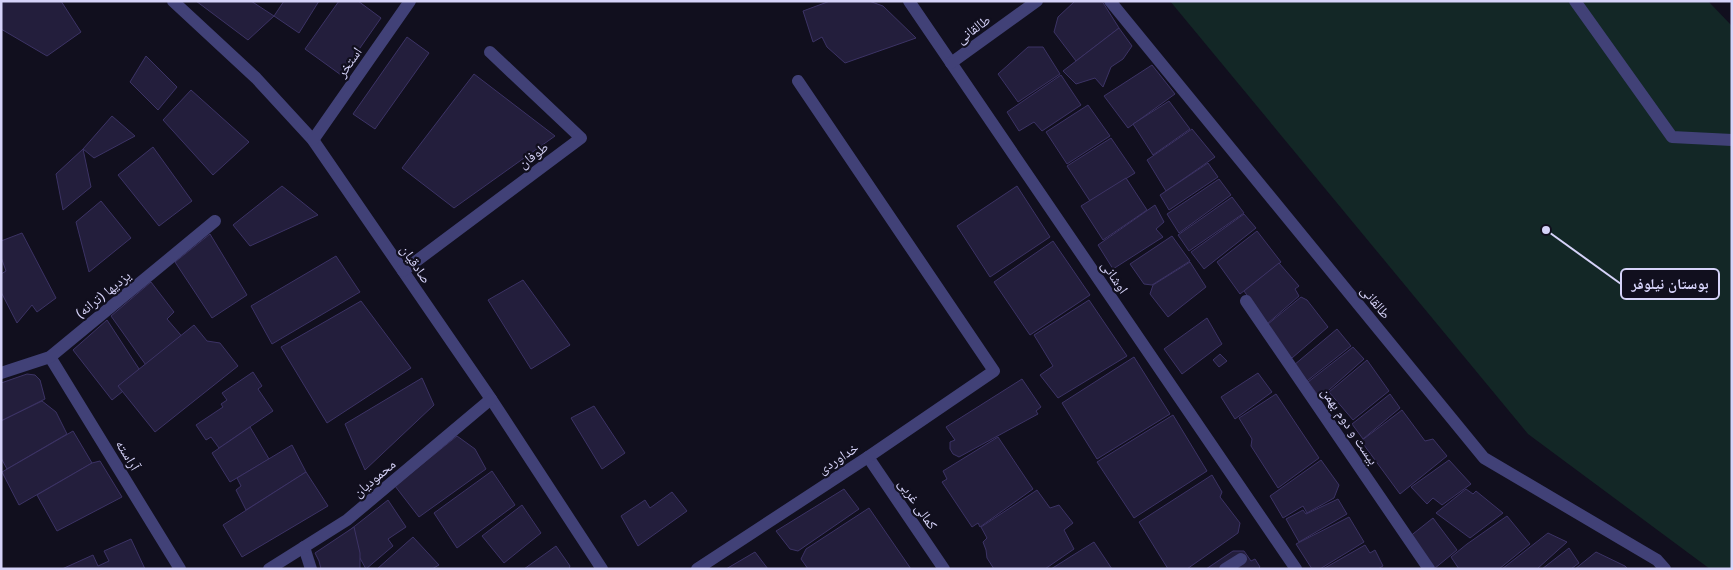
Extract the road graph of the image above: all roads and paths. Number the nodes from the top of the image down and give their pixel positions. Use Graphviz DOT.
graph roads {
  1 [pos="173,1"];
  2 [pos="410,1"];
  3 [pos="909,1"];
  4 [pos="1037,1"];
  5 [pos="1110,1"];
  6 [pos="1575,1"];
  7 [pos="490,52"];
  8 [pos="951,63"];
  9 [pos="798,81"];
  10 [pos="313,140"];
  11 [pos="1732,140"];
  12 [pos="215,221"];
  13 [pos="403,272"];
  14 [pos="1246,301"];
  15 [pos="50,357"];
  16 [pos="1,373"];
  17 [pos="491,399"];
  18 [pos="868,457"];
  19 [pos="304,547"];
  20 [pos="1241,559"];
  21 [pos="600,568"];
  22 [pos="180,569"];
  23 [pos="269,569"];
  24 [pos="311,569"];
  25 [pos="697,569"];
  26 [pos="944,569"];
  27 [pos="1225,569"];
  28 [pos="1296,569"];
  29 [pos="1429,569"];
  30 [pos="1665,569"];
  1 -- 10 [label="street, صادقیان"];
  2 -- 10 [label="street, استخر"];
  3 -- 8 [label="street, اوشانی"];
  4 -- 8 [label="street, طالقانی"];
  5 -- 30 [label="street, طالقانی"];
  6 -- 11 [label="street"];
  7 -- 13 [label="street, طوفان"];
  8 -- 28 [label="street, اوشانی"];
  9 -- 18 [label="street, خداوردی"];
  10 -- 13 [label="street, صادقیان"];
  12 -- 15 [label="street, یزدیها (ترانه)"];
  13 -- 17 [label="street, صادقیان"];
  14 -- 29 [label="street, بیست و دوم بهمن"];
  15 -- 16 [label="street, یزدیها (ترانه)"];
  15 -- 22 [label="street, آراسته"];
  17 -- 19 [label="street, محمودیان"];
  17 -- 21 [label="street, صادقیان"];
  18 -- 25 [label="street, خداوردی"];
  18 -- 26 [label="street, کمالی غربی"];
  19 -- 23 [label="street, محمودیان"];
  19 -- 24 [label="street"];
  20 -- 27 [label="street"];
}
